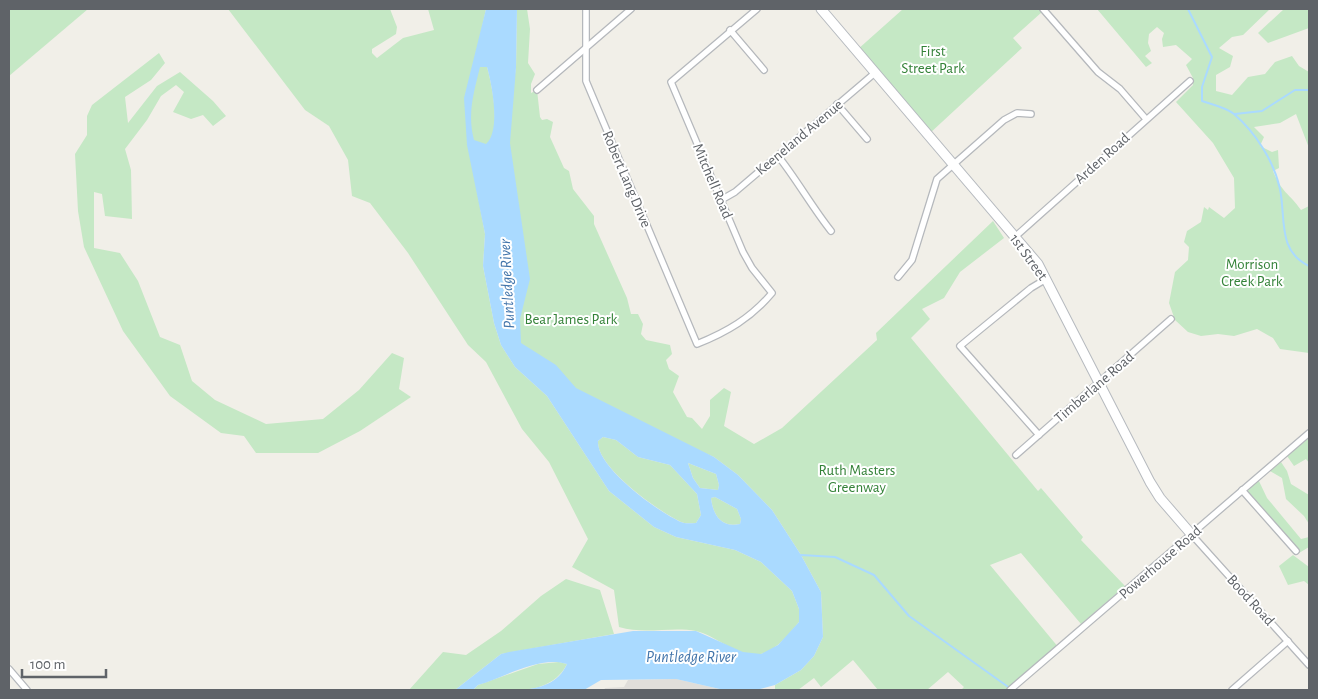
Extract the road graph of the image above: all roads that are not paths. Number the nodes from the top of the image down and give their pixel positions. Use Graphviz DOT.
graph roads {
  1 [pos="586,9"];
  2 [pos="630,9"];
  3 [pos="757,9"];
  4 [pos="821,9"];
  5 [pos="1043,9"];
  6 [pos="730,30"];
  7 [pos="588,46"];
  8 [pos="764,70"];
  9 [pos="876,72"];
  10 [pos="1190,81"];
  11 [pos="537,90"];
  12 [pos="838,104"];
  13 [pos="1031,114"];
  14 [pos="1146,119"];
  15 [pos="867,139"];
  16 [pos="778,156"];
  17 [pos="954,164"];
  18 [pos="722,200"];
  19 [pos="831,231"];
  20 [pos="1016,236"];
  21 [pos="898,277"];
  22 [pos="1046,279"];
  23 [pos="1171,319"];
  24 [pos="697,344"];
  25 [pos="1100,383"];
  26 [pos="1309,433"];
  27 [pos="1039,435"];
  28 [pos="1016,455"];
  29 [pos="1242,490"];
  30 [pos="1192,535"];
  31 [pos="1296,551"];
  32 [pos="1288,641"];
  33 [pos="1309,663"];
  34 [pos="9,669"];
  35 [pos="27,690"];
  36 [pos="1010,690"];
  37 [pos="1232,690"];
  1 -- 7 [label="street, Robert Lang Drive"];
  2 -- 7 [label="street"];
  3 -- 6 [label="street, Mitchell Road"];
  4 -- 9 [label="street, 1st Street"];
  5 -- 14 [label="street"];
  6 -- 8 [label="street"];
  6 -- 18 [label="street, Mitchell Road"];
  7 -- 11 [label="street"];
  7 -- 24 [label="street, Robert Lang Drive"];
  9 -- 12 [label="street, Keeneland Avenue"];
  9 -- 17 [label="street, 1st Street"];
  10 -- 14 [label="street, Arden Road"];
  12 -- 15 [label="street"];
  12 -- 16 [label="street, Keeneland Avenue"];
  13 -- 17 [label="street"];
  14 -- 20 [label="street, Arden Road"];
  16 -- 18 [label="street, Keeneland Avenue"];
  16 -- 19 [label="street"];
  17 -- 20 [label="street, 1st Street"];
  17 -- 21 [label="street"];
  18 -- 24 [label="street, Mitchell Road"];
  20 -- 22 [label="street, 1st Street"];
  22 -- 25 [label="street, 1st Street"];
  22 -- 27 [label="street"];
  23 -- 25 [label="street, Timberlane Road"];
  25 -- 27 [label="street, Timberlane Road"];
  25 -- 30 [label="street, 1st Street"];
  26 -- 29 [label="street, Powerhouse Road"];
  27 -- 28 [label="street, Timberlane Road"];
  29 -- 30 [label="street, Powerhouse Road"];
  29 -- 31 [label="street"];
  30 -- 32 [label="street, Bood Road"];
  30 -- 36 [label="street, Powerhouse Road"];
  32 -- 33 [label="street, Bood Road"];
  32 -- 37 [label="street"];
  34 -- 35 [label="street"];
}
